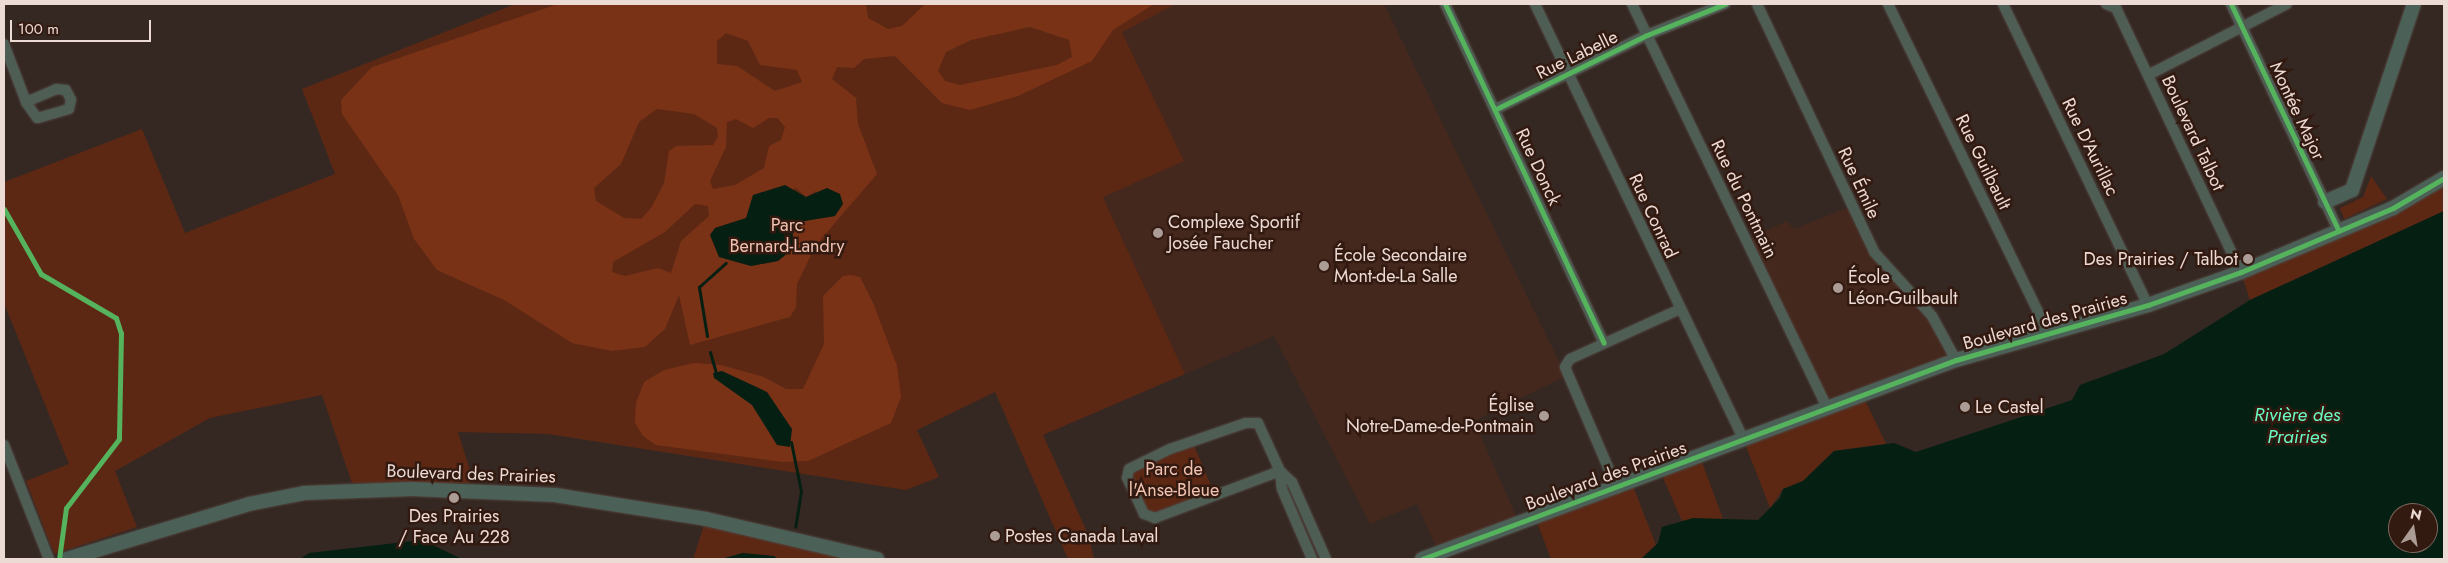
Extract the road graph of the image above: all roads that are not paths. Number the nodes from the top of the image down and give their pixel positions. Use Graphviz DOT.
graph roads {
  1 [pos="1445,4"];
  2 [pos="1535,4"];
  3 [pos="1632,4"];
  4 [pos="1725,4"];
  5 [pos="1757,4"];
  6 [pos="1888,4"];
  7 [pos="2003,4"];
  8 [pos="2106,4"];
  9 [pos="2231,4"];
  10 [pos="2287,4"];
  11 [pos="2414,4"];
  12 [pos="2117,6"];
  13 [pos="2243,28"];
  14 [pos="1647,35"];
  15 [pos="4,44"];
  16 [pos="1569,75"];
  17 [pos="2148,75"];
  18 [pos="26,102"];
  19 [pos="1496,109"];
  20 [pos="2444,178"];
  21 [pos="2325,202"];
  22 [pos="2339,231"];
  23 [pos="2241,272"];
  24 [pos="2148,305"];
  25 [pos="1680,309"];
  26 [pos="2049,334"];
  27 [pos="1604,343"];
  28 [pos="1956,360"];
  29 [pos="1828,409"];
  30 [pos="1744,441"];
  31 [pos="4,445"];
  32 [pos="1280,471"];
  33 [pos="1616,486"];
  34 [pos="49,559"];
  35 [pos="66,559"];
  36 [pos="877,559"];
  37 [pos="1312,559"];
  38 [pos="1326,559"];
  39 [pos="1422,559"];
  1 -- 19 [label="street, Rue Donck"];
  2 -- 16 [label="street, Rue Conrad"];
  3 -- 14 [label="street, Rue du Pontmain"];
  4 -- 14 [label="street, Rue Labelle"];
  5 -- 28 [label="street, Rue Émile"];
  6 -- 26 [label="street, Rue Guilbault"];
  7 -- 24 [label="street, Rue D'Aurillac"];
  8 -- 12 [label="street, Boulevard Talbot"];
  9 -- 13 [label="street, Montée Major"];
  10 -- 13 [label="street"];
  11 -- 21 [label="street"];
  12 -- 17 [label="street, Boulevard Talbot"];
  13 -- 17 [label="street"];
  13 -- 21 [label="street, Montée Major"];
  14 -- 16 [label="street, Rue Labelle"];
  14 -- 29 [label="street, Rue du Pontmain"];
  15 -- 18 [label="street"];
  16 -- 19 [label="street, Rue Labelle"];
  16 -- 25 [label="street, Rue Conrad"];
  17 -- 23 [label="street, Boulevard Talbot"];
  19 -- 27 [label="street, Rue Donck"];
  20 -- 22 [label="street, Boulevard des Prairies"];
  21 -- 22 [label="street, Montée Major"];
  22 -- 23 [label="street, Boulevard des Prairies"];
  23 -- 24 [label="street, Boulevard des Prairies"];
  24 -- 26 [label="street, Boulevard des Prairies"];
  25 -- 27 [label="street"];
  25 -- 30 [label="street, Rue Conrad"];
  26 -- 28 [label="street, Boulevard des Prairies"];
  27 -- 33 [label="street"];
  28 -- 29 [label="street, Boulevard des Prairies"];
  29 -- 30 [label="street, Boulevard des Prairies"];
  30 -- 33 [label="street, Boulevard des Prairies"];
  31 -- 34 [label="street"];
  32 -- 32 [label="street"];
  32 -- 37 [label="street"];
  32 -- 38 [label="street"];
  33 -- 39 [label="street, Boulevard des Prairies"];
  35 -- 36 [label="street, Boulevard des Prairies"];
}
